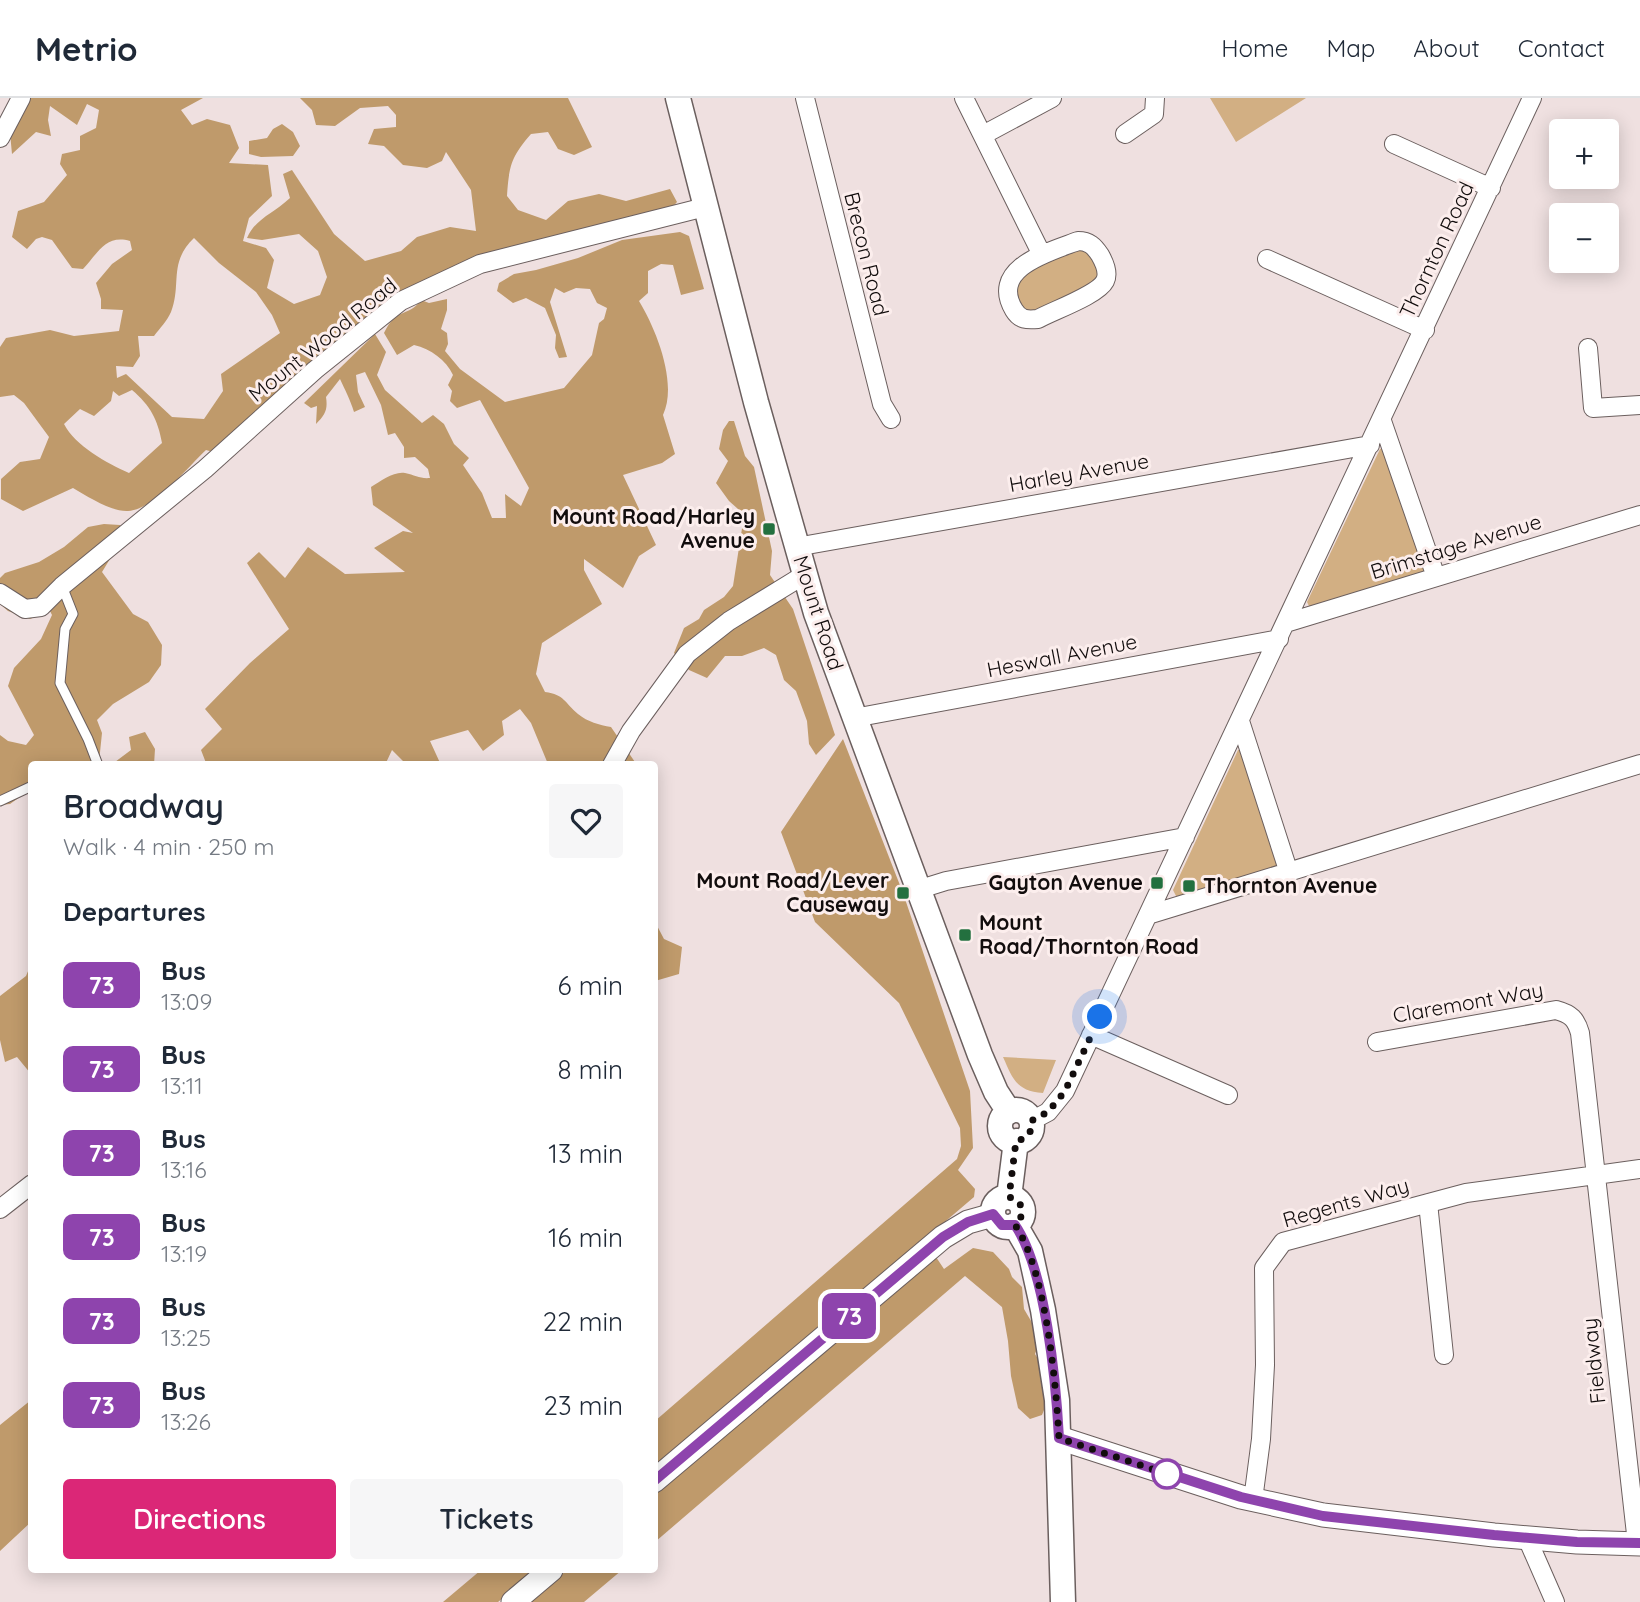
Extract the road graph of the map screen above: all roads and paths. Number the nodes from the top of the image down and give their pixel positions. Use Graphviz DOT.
graph roads {
  1 [pos="21,98"];
  2 [pos="678,98"];
  3 [pos="804,98"];
  4 [pos="964,98"];
  5 [pos="1052,98"];
  6 [pos="1155,98"];
  7 [pos="1532,98"];
  8 [pos="1125,134"];
  9 [pos="983,135"];
  10 [pos="0,138"];
  11 [pos="1394,144"];
  12 [pos="1491,188"];
  13 [pos="705,207"];
  14 [pos="1041,255"];
  15 [pos="1267,259"];
  16 [pos="1425,330"];
  17 [pos="1588,348"];
  18 [pos="1640,405"];
  19 [pos="891,419"];
  20 [pos="1382,421"];
  21 [pos="1370,444"];
  22 [pos="1640,515"];
  23 [pos="796,547"];
  24 [pos="804,575"];
  25 [pos="1436,577"];
  26 [pos="62,586"];
  27 [pos="0,593"];
  28 [pos="1283,631"];
  29 [pos="854,718"];
  30 [pos="1240,721"];
  31 [pos="96,761"];
  32 [pos="614,761"];
  33 [pos="1640,764"];
  34 [pos="28,788"];
  35 [pos="0,801"];
  36 [pos="1185,837"];
  37 [pos="1289,873"];
  38 [pos="917,890"];
  39 [pos="1148,915"];
  40 [pos="1091,1035"];
  41 [pos="1377,1042"];
  42 [pos="1228,1095"];
  43 [pos="1020,1116"];
  44 [pos="1640,1169"];
  45 [pos="1597,1174"];
  46 [pos="28,1187"];
  47 [pos="1428,1203"];
  48 [pos="0,1209"];
  49 [pos="1006,1212"];
  50 [pos="1444,1355"];
  51 [pos="1059,1438"];
  52 [pos="1633,1447"];
  53 [pos="658,1478"];
  54 [pos="1253,1500"];
  55 [pos="1527,1538"];
  56 [pos="1639,1543"];
  57 [pos="547,1573"];
  58 [pos="513,1602"];
  59 [pos="1063,1602"];
  60 [pos="1555,1602"];
  1 -- 10 [label="street"];
  2 -- 13 [label="main road, Mount Road"];
  3 -- 19 [label="street, Brecon Road"];
  4 -- 9 [label="street"];
  5 -- 9 [label="street"];
  6 -- 8 [label="street"];
  7 -- 12 [label="street, Thornton Road"];
  9 -- 14 [label="street"];
  11 -- 12 [label="street"];
  12 -- 16 [label="street, Thornton Road"];
  13 -- 23 [label="main road, Mount Road"];
  13 -- 26 [label="street, Mount Wood Road"];
  14 -- 14 [label="street"];
  15 -- 16 [label="street"];
  16 -- 20 [label="street, Thornton Road"];
  17 -- 18 [label="street"];
  20 -- 21 [label="street, Thornton Road"];
  20 -- 25 [label="street"];
  21 -- 23 [label="street, Harley Avenue"];
  21 -- 28 [label="street, Thornton Road"];
  22 -- 25 [label="street, Brimstage Avenue"];
  23 -- 24 [label="main road, Mount Road"];
  24 -- 29 [label="main road, Mount Road"];
  24 -- 32 [label="street"];
  25 -- 28 [label="street, Brimstage Avenue"];
  26 -- 27 [label="street, Mount Wood Road"];
  26 -- 31 [label="lane"];
  28 -- 29 [label="street, Heswall Avenue"];
  28 -- 30 [label="street, Thornton Road"];
  29 -- 38 [label="main road, Mount Road"];
  30 -- 36 [label="street, Thornton Road"];
  30 -- 37 [label="street"];
  33 -- 37 [label="street"];
  34 -- 35 [label="lane"];
  36 -- 38 [label="street"];
  36 -- 39 [label="street, Thornton Road"];
  37 -- 39 [label="street"];
  38 -- 43 [label="main road, Mount Road"];
  39 -- 40 [label="street, Thornton Road"];
  40 -- 42 [label="street"];
  40 -- 43 [label="street, Thornton Road"];
  41 -- 45 [label="street, Claremont Way"];
  43 -- 49 [label="main road"];
  44 -- 45 [label="street, Regents Way"];
  45 -- 47 [label="street, Regents Way"];
  45 -- 52 [label="street, Fieldway"];
  46 -- 48 [label="street"];
  47 -- 50 [label="street"];
  47 -- 54 [label="street, Regents Way"];
  49 -- 51 [label="main road"];
  49 -- 53 [label="street"];
  51 -- 54 [label="street"];
  51 -- 59 [label="main road"];
  52 -- 56 [label="street, Fieldway"];
  54 -- 55 [label="street"];
  55 -- 56 [label="street"];
  55 -- 60 [label="street"];
  57 -- 58 [label="street"];
}
